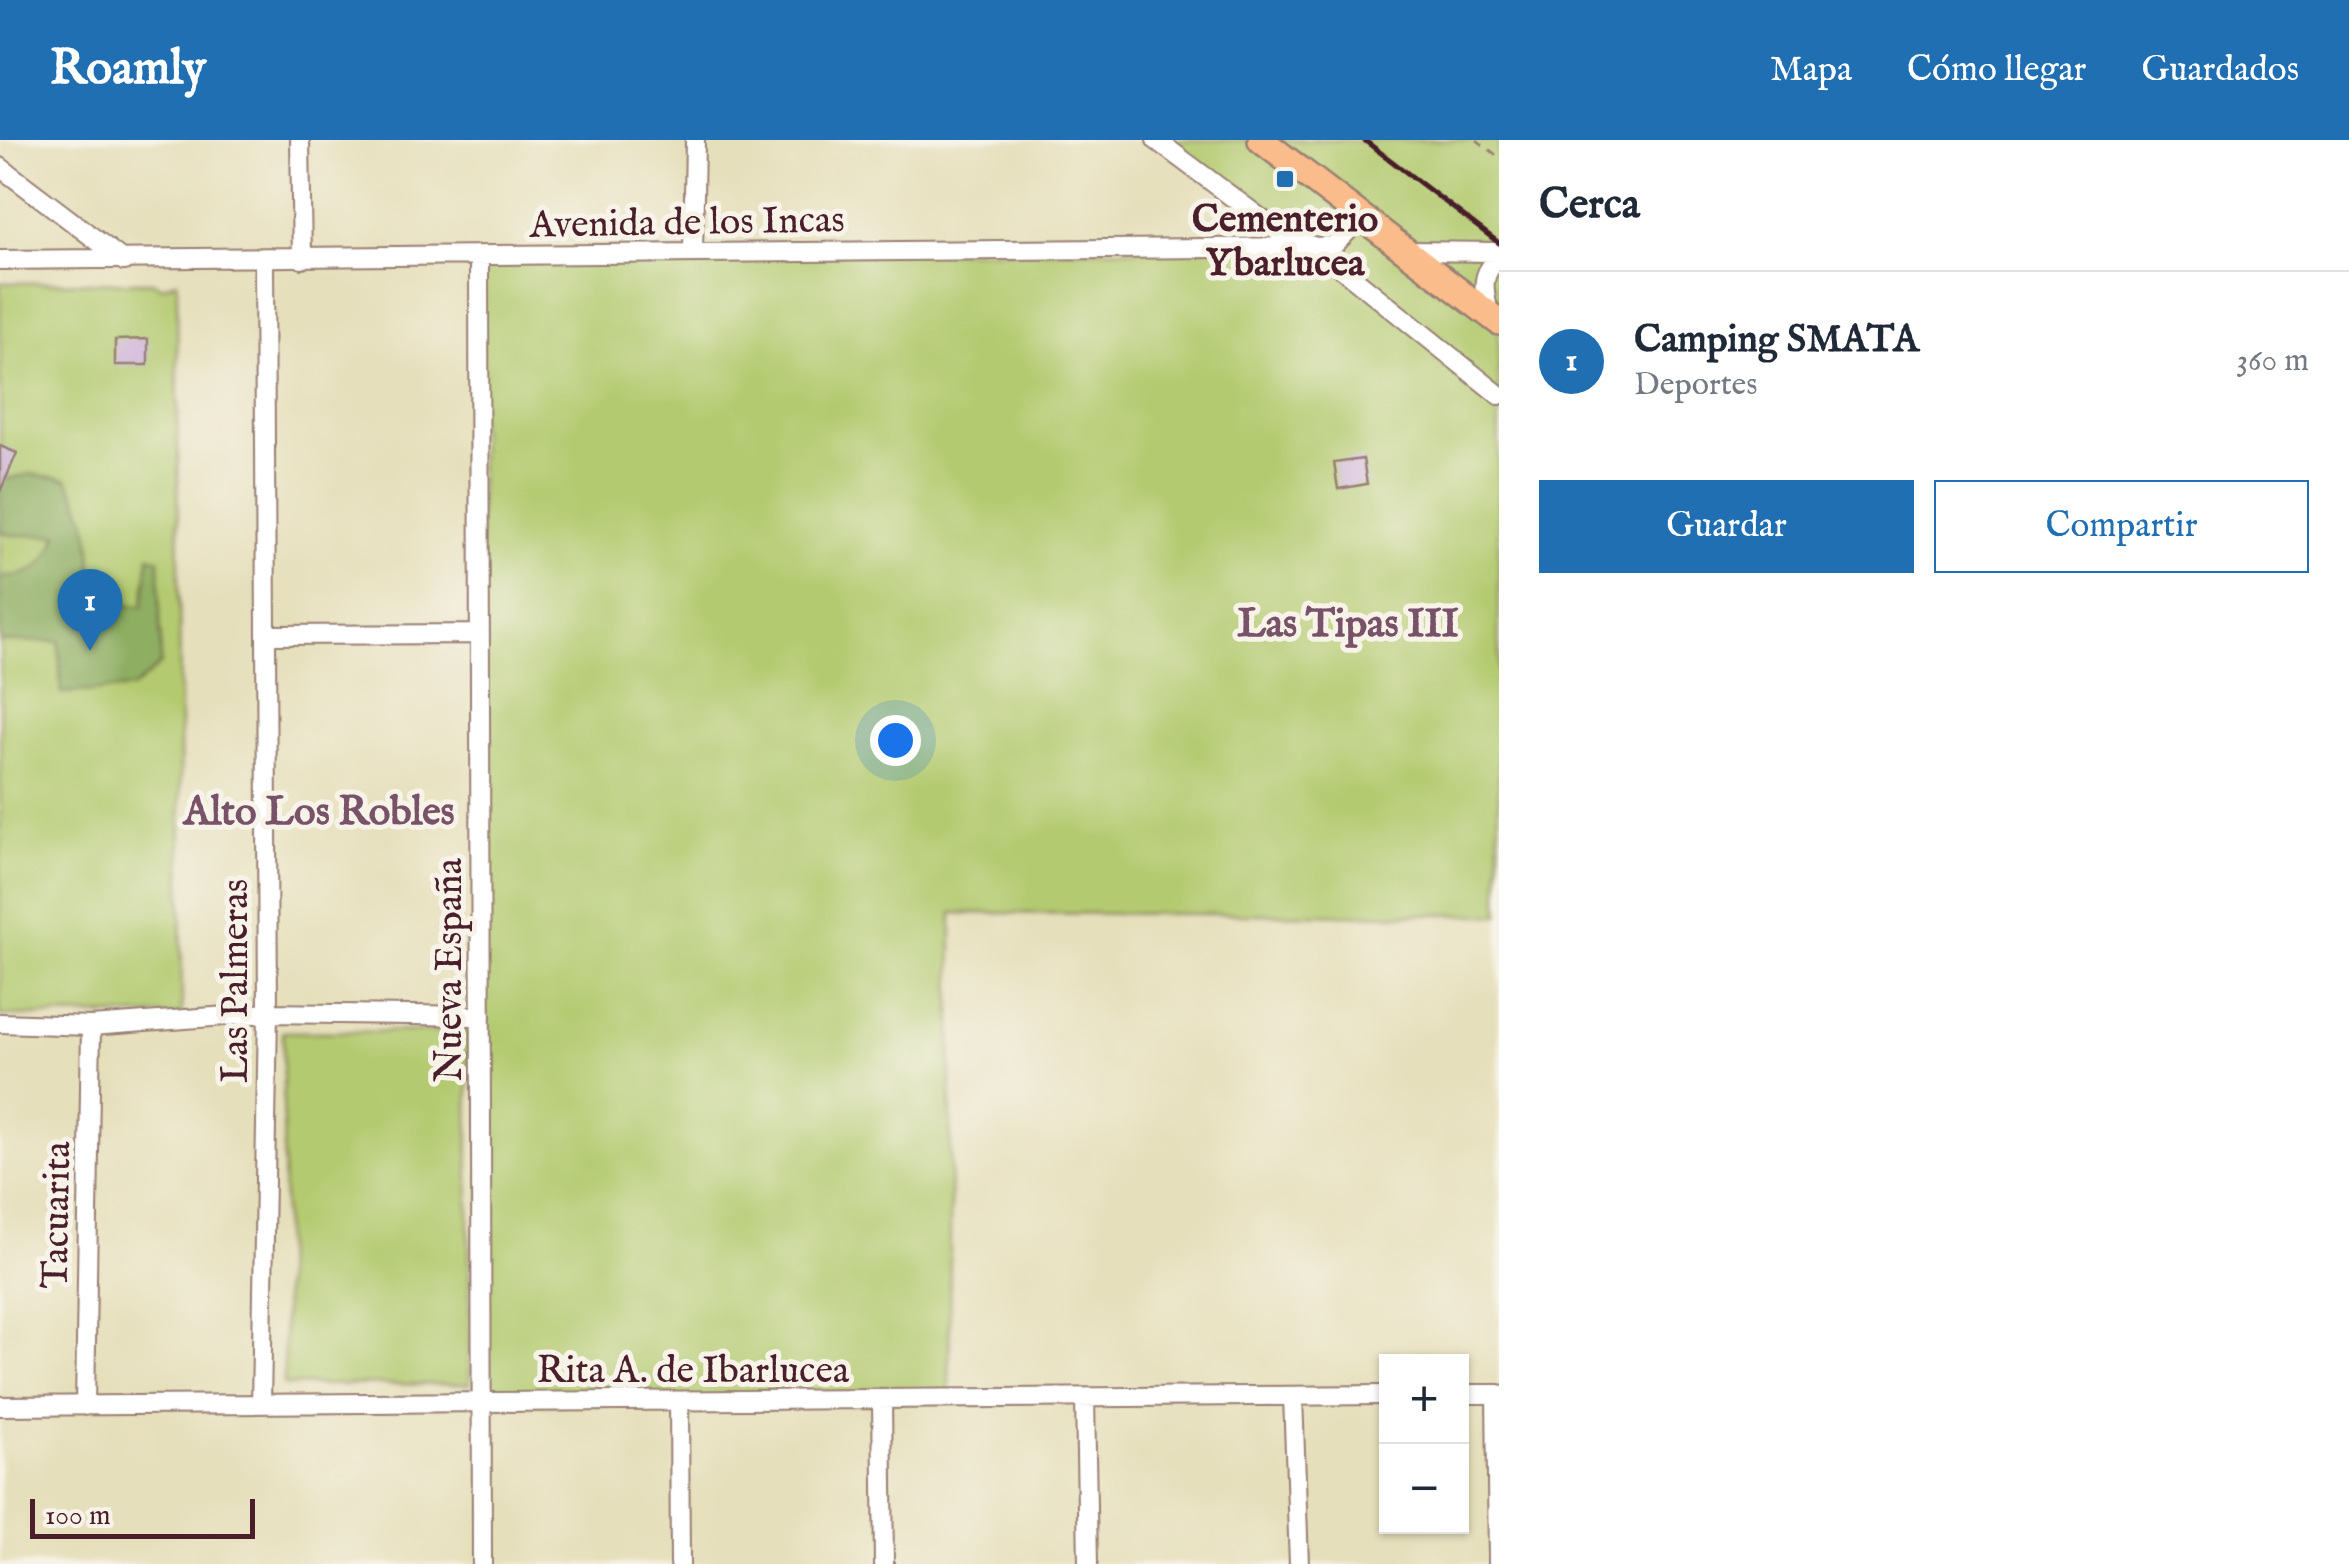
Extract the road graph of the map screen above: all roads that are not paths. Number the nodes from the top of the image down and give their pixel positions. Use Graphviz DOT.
graph roads {
  1 [pos="300,140"];
  2 [pos="695,140"];
  3 [pos="1156,140"];
  4 [pos="1261,140"];
  5 [pos="0,168"];
  6 [pos="1362,217"];
  7 [pos="1316,247"];
  8 [pos="1407,251"];
  9 [pos="1499,252"];
  10 [pos="693,253"];
  11 [pos="479,256"];
  12 [pos="302,258"];
  13 [pos="264,259"];
  14 [pos="0,260"];
  15 [pos="1499,260"];
  16 [pos="124,262"];
  17 [pos="1494,318"];
  18 [pos="1499,394"];
  19 [pos="266,634"];
  20 [pos="480,634"];
  21 [pos="268,1013"];
  22 [pos="481,1016"];
  23 [pos="0,1022"];
  24 [pos="90,1026"];
  25 [pos="1469,1394"];
  26 [pos="1497,1394"];
  27 [pos="1379,1395"];
  28 [pos="1293,1396"];
  29 [pos="1085,1398"];
  30 [pos="882,1401"];
  31 [pos="482,1402"];
  32 [pos="261,1404"];
  33 [pos="679,1404"];
  34 [pos="0,1406"];
  35 [pos="86,1406"];
  36 [pos="482,1564"];
  37 [pos="680,1564"];
  38 [pos="884,1564"];
  39 [pos="1088,1564"];
  40 [pos="1299,1564"];
  41 [pos="1498,1564"];
  1 -- 12 [label="street"];
  2 -- 10 [label="street"];
  3 -- 7 [label="street"];
  4 -- 6 [label="highway"];
  5 -- 16 [label="street"];
  6 -- 7 [label="street"];
  6 -- 8 [label="highway"];
  7 -- 10 [label="street, Avenida de los Incas"];
  7 -- 18 [label="street"];
  8 -- 9 [label="street"];
  8 -- 17 [label="highway"];
  10 -- 11 [label="street, Avenida de los Incas"];
  11 -- 12 [label="street, Avenida de los Incas"];
  11 -- 20 [label="street, Nueva España"];
  12 -- 13 [label="street, Avenida de los Incas"];
  13 -- 16 [label="street, Avenida de los Incas"];
  13 -- 19 [label="street, Las Palmeras"];
  14 -- 16 [label="street, Avenida de los Incas"];
  15 -- 17 [label="street"];
  19 -- 20 [label="street"];
  19 -- 21 [label="street, Las Palmeras"];
  20 -- 22 [label="street, Nueva España"];
  21 -- 22 [label="street"];
  21 -- 24 [label="street"];
  21 -- 32 [label="street, Las Palmeras"];
  22 -- 31 [label="street, Nueva España"];
  23 -- 24 [label="street"];
  24 -- 35 [label="street, Tacuarita"];
  25 -- 26 [label="street"];
  26 -- 41 [label="street"];
  27 -- 28 [label="street, Rita A. de Ibarlucea"];
  28 -- 29 [label="street, Rita A. de Ibarlucea"];
  28 -- 40 [label="street"];
  29 -- 30 [label="street, Rita A. de Ibarlucea"];
  29 -- 39 [label="street"];
  30 -- 33 [label="street, Rita A. de Ibarlucea"];
  30 -- 38 [label="street"];
  31 -- 32 [label="street, Rita A. de Ibarlucea"];
  31 -- 33 [label="street, Rita A. de Ibarlucea"];
  31 -- 36 [label="street, Nueva España"];
  32 -- 35 [label="street, Rita A. de Ibarlucea"];
  33 -- 37 [label="street"];
  34 -- 35 [label="street, Rita A. de Ibarlucea"];
}
